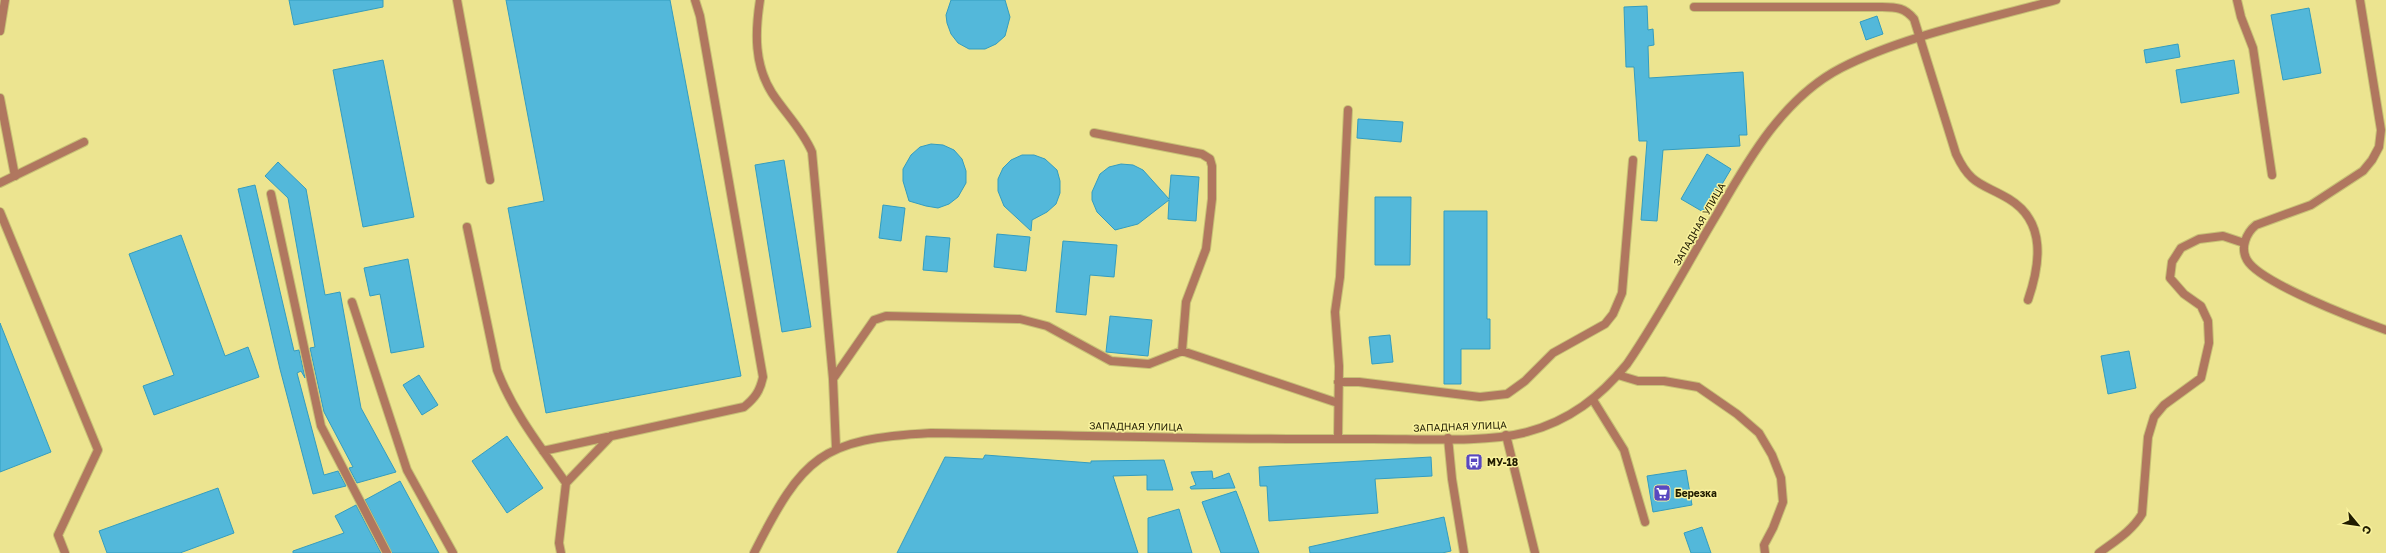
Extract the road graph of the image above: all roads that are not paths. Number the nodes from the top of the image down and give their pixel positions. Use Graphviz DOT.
graph roads {
  1 [pos="5,0"];
  2 [pos="457,0"];
  3 [pos="695,0"];
  4 [pos="760,0"];
  5 [pos="2056,0"];
  6 [pos="2238,0"];
  7 [pos="2360,0"];
  8 [pos="1694,7"];
  9 [pos="0,31"];
  10 [pos="1920,38"];
  11 [pos="0,98"];
  12 [pos="1348,110"];
  13 [pos="1094,133"];
  14 [pos="84,142"];
  15 [pos="1633,160"];
  16 [pos="2272,175"];
  17 [pos="15,176"];
  18 [pos="490,180"];
  19 [pos="0,183"];
  20 [pos="271,194"];
  21 [pos="0,212"];
  22 [pos="467,227"];
  23 [pos="2244,243"];
  24 [pos="2028,300"];
  25 [pos="352,302"];
  26 [pos="2386,330"];
  27 [pos="1182,352"];
  28 [pos="1618,375"];
  29 [pos="833,379"];
  30 [pos="1338,382"];
  31 [pos="1592,400"];
  32 [pos="1338,403"];
  33 [pos="1506,435"];
  34 [pos="611,436"];
  35 [pos="1448,438"];
  36 [pos="1338,439"];
  37 [pos="836,448"];
  38 [pos="543,451"];
  39 [pos="566,483"];
  40 [pos="1645,522"];
  41 [pos="65,553"];
  42 [pos="387,553"];
  43 [pos="453,553"];
  44 [pos="561,553"];
  45 [pos="754,553"];
  46 [pos="1464,553"];
  47 [pos="1535,553"];
  48 [pos="1765,553"];
  49 [pos="2099,553"];
  1 -- 9 [label="street"];
  2 -- 18 [label="street"];
  3 -- 34 [label="street"];
  4 -- 29 [label="street"];
  5 -- 10 [label="street, ЗАПАДНАЯ УЛИЦА"];
  6 -- 16 [label="street"];
  7 -- 23 [label="street"];
  8 -- 10 [label="street"];
  10 -- 24 [label="street"];
  10 -- 28 [label="street, ЗАПАДНАЯ УЛИЦА"];
  11 -- 17 [label="street"];
  12 -- 30 [label="street"];
  13 -- 27 [label="street"];
  14 -- 17 [label="street"];
  15 -- 30 [label="street"];
  17 -- 19 [label="street"];
  20 -- 42 [label="street"];
  21 -- 41 [label="street"];
  22 -- 38 [label="street"];
  23 -- 26 [label="street"];
  23 -- 49 [label="street"];
  25 -- 43 [label="street"];
  27 -- 29 [label="street"];
  27 -- 32 [label="street"];
  28 -- 31 [label="street, ЗАПАДНАЯ УЛИЦА"];
  28 -- 48 [label="street"];
  29 -- 37 [label="street"];
  30 -- 32 [label="street"];
  31 -- 33 [label="street, ЗАПАДНАЯ УЛИЦА"];
  31 -- 40 [label="street"];
  32 -- 36 [label="street"];
  33 -- 35 [label="street, ЗАПАДНАЯ УЛИЦА"];
  33 -- 47 [label="street"];
  34 -- 38 [label="street"];
  34 -- 39 [label="street"];
  35 -- 36 [label="street, ЗАПАДНАЯ УЛИЦА"];
  35 -- 46 [label="street"];
  36 -- 37 [label="street, ЗАПАДНАЯ УЛИЦА"];
  37 -- 45 [label="street, ЗАПАДНАЯ УЛИЦА"];
  38 -- 39 [label="street"];
  39 -- 44 [label="street"];
}
